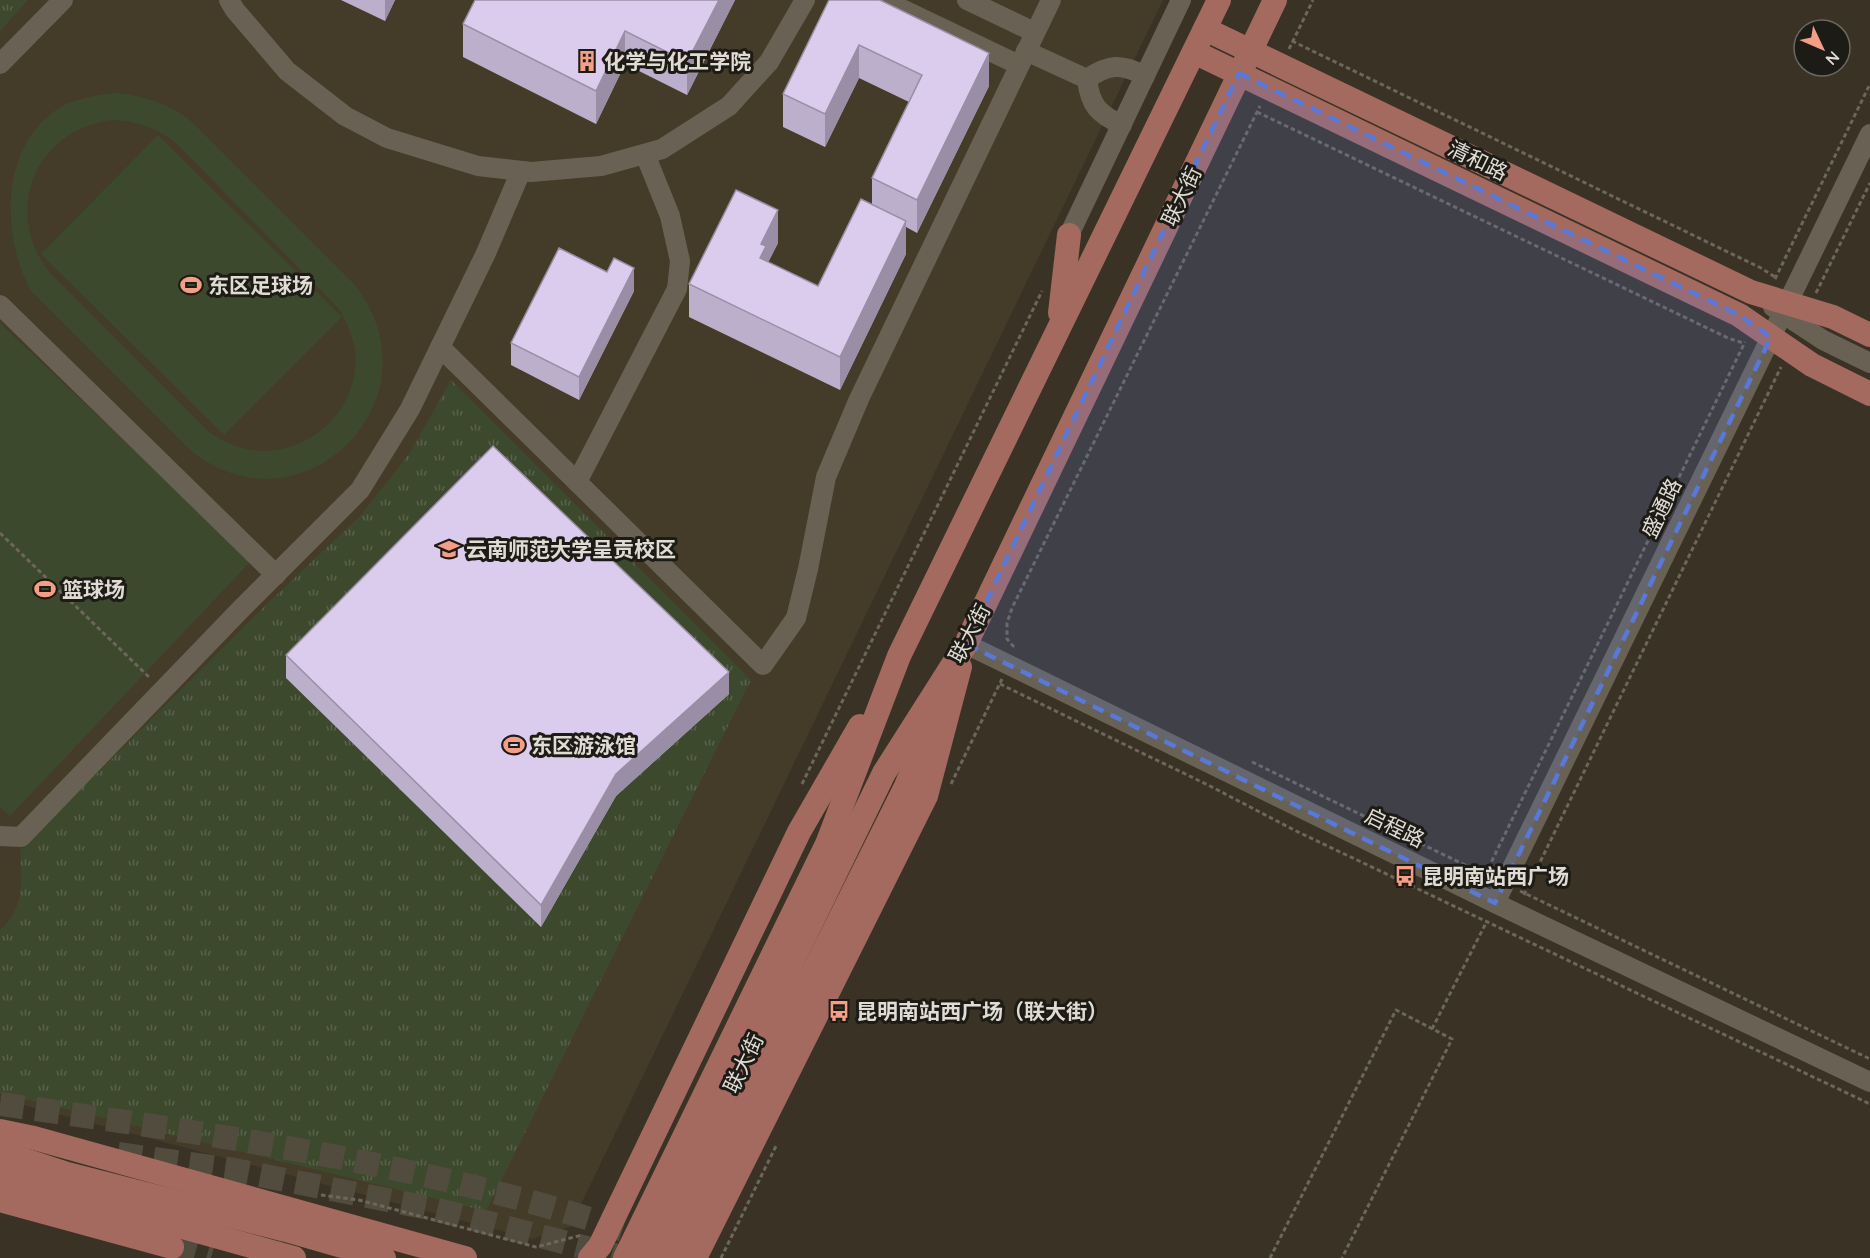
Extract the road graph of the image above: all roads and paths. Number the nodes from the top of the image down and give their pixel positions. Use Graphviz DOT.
graph roads {
  1 [pos="63,0"];
  2 [pos="229,0"];
  3 [pos="805,0"];
  4 [pos="883,0"];
  5 [pos="967,0"];
  6 [pos="1051,0"];
  7 [pos="1181,0"];
  8 [pos="1219,0"];
  9 [pos="1275,0"];
  10 [pos="1312,0"];
  11 [pos="1205,29"];
  12 [pos="1034,32"];
  13 [pos="1292,41"];
  14 [pos="1250,51"];
  15 [pos="1194,52"];
  16 [pos="1022,58"];
  17 [pos="0,64"];
  18 [pos="1281,65"];
  19 [pos="1239,73"];
  20 [pos="1145,76"];
  21 [pos="1087,79"];
  22 [pos="1870,84"];
  23 [pos="1270,87"];
  24 [pos="1257,112"];
  25 [pos="1122,125"];
  26 [pos="1870,134"];
  27 [pos="645,154"];
  28 [pos="521,171"];
  29 [pos="1870,183"];
  30 [pos="1068,235"];
  31 [pos="1042,289"];
  32 [pos="0,305"];
  33 [pos="1770,318"];
  34 [pos="1057,333"];
  35 [pos="1870,335"];
  36 [pos="440,347"];
  37 [pos="1870,363"];
  38 [pos="1870,394"];
  39 [pos="577,482"];
  40 [pos="0,533"];
  41 [pos="276,575"];
  42 [pos="966,644"];
  43 [pos="899,656"];
  44 [pos="1010,664"];
  45 [pos="1000,684"];
  46 [pos="163,690"];
  47 [pos="1251,762"];
  48 [pos="948,790"];
  49 [pos="797,794"];
  50 [pos="0,836"];
  51 [pos="1485,875"];
  52 [pos="1505,884"];
  53 [pos="1524,893"];
  54 [pos="1476,894"];
  55 [pos="1495,903"];
  56 [pos="1467,913"];
  57 [pos="1515,913"];
  58 [pos="1486,922"];
  59 [pos="1506,932"];
  60 [pos="1432,1029"];
  61 [pos="1870,1059"];
  62 [pos="1870,1082"];
  63 [pos="1870,1104"];
  64 [pos="0,1131"];
  65 [pos="778,1141"];
  66 [pos="0,1152"];
  67 [pos="0,1176"];
  68 [pos="312,1194"];
  69 [pos="0,1200"];
  70 [pos="583,1234"];
  71 [pos="172,1246"];
  72 [pos="294,1258"];
  73 [pos="384,1258"];
  74 [pos="465,1258"];
  75 [pos="590,1258"];
  76 [pos="625,1258"];
  77 [pos="648,1258"];
  78 [pos="671,1258"];
  79 [pos="695,1258"];
  80 [pos="721,1258"];
  81 [pos="1270,1258"];
  82 [pos="1342,1258"];
  1 -- 17 [label="street"];
  2 -- 28 [label="street"];
  3 -- 27 [label="street"];
  4 -- 16 [label="street"];
  5 -- 12 [label="street"];
  6 -- 12 [label="street"];
  7 -- 20 [label="street"];
  8 -- 11 [label="main road, 联大街"];
  9 -- 14 [label="main road, 联大街"];
  10 -- 13 [label="path"];
  11 -- 14 [label="main road, 清和路"];
  11 -- 15 [label="main road, 联大街"];
  12 -- 16 [label="street"];
  13 -- 18 [label="path"];
  13 -- 33 [label="path"];
  14 -- 18 [label="main road, 清和路"];
  14 -- 19 [label="main road, 联大街"];
  15 -- 19 [label="main road, 清和路"];
  15 -- 34 [label="main road, 联大街"];
  16 -- 21 [label="street"];
  16 -- 39 [label="street"];
  18 -- 33 [label="main road, 清和路"];
  19 -- 23 [label="main road, 清和路"];
  19 -- 42 [label="main road, 联大街"];
  20 -- 21 [label="street"];
  20 -- 25 [label="street"];
  21 -- 25 [label="street"];
  22 -- 33 [label="path"];
  23 -- 24 [label="path"];
  23 -- 33 [label="main road, 清和路"];
  24 -- 33 [label="path"];
  24 -- 44 [label="path"];
  25 -- 30 [label="street"];
  26 -- 33 [label="street, 盛通路"];
  27 -- 28 [label="street"];
  27 -- 39 [label="street"];
  28 -- 36 [label="street"];
  29 -- 33 [label="path"];
  30 -- 34 [label="main road"];
  31 -- 49 [label="path"];
  32 -- 41 [label="street"];
  33 -- 35 [label="main road, 清和路"];
  33 -- 37 [label="street, 清和路"];
  33 -- 38 [label="main road, 清和路"];
  33 -- 51 [label="path"];
  33 -- 52 [label="street, 盛通路"];
  33 -- 53 [label="path"];
  34 -- 43 [label="main road, 联大街"];
  36 -- 39 [label="street"];
  36 -- 41 [label="street"];
  40 -- 46 [label="path"];
  41 -- 46 [label="street"];
  42 -- 44 [label="street, 启程路"];
  42 -- 77 [label="main road, 联大街"];
  42 -- 78 [label="main road"];
  42 -- 79 [label="main road"];
  43 -- 75 [label="main road"];
  43 -- 76 [label="main road, 联大街"];
  44 -- 45 [label="path"];
  44 -- 54 [label="street, 启程路"];
  45 -- 48 [label="path"];
  45 -- 56 [label="path"];
  46 -- 50 [label="street"];
  47 -- 51 [label="path"];
  51 -- 52 [label="path"];
  51 -- 54 [label="path"];
  52 -- 53 [label="path"];
  52 -- 55 [label="street, 盛通路"];
  53 -- 57 [label="path"];
  53 -- 61 [label="path"];
  54 -- 55 [label="street, 启程路"];
  54 -- 56 [label="path"];
  55 -- 57 [label="street, 启程路"];
  55 -- 58 [label="path"];
  56 -- 58 [label="path"];
  57 -- 59 [label="path"];
  57 -- 62 [label="street, 启程路"];
  58 -- 59 [label="path"];
  58 -- 60 [label="path"];
  59 -- 63 [label="path"];
  60 -- 81 [label="path"];
  60 -- 82 [label="path"];
  64 -- 74 [label="main road"];
  65 -- 80 [label="path"];
  66 -- 73 [label="main road"];
  67 -- 72 [label="main road"];
  68 -- 70 [label="path"];
  69 -- 71 [label="main road"];
}
